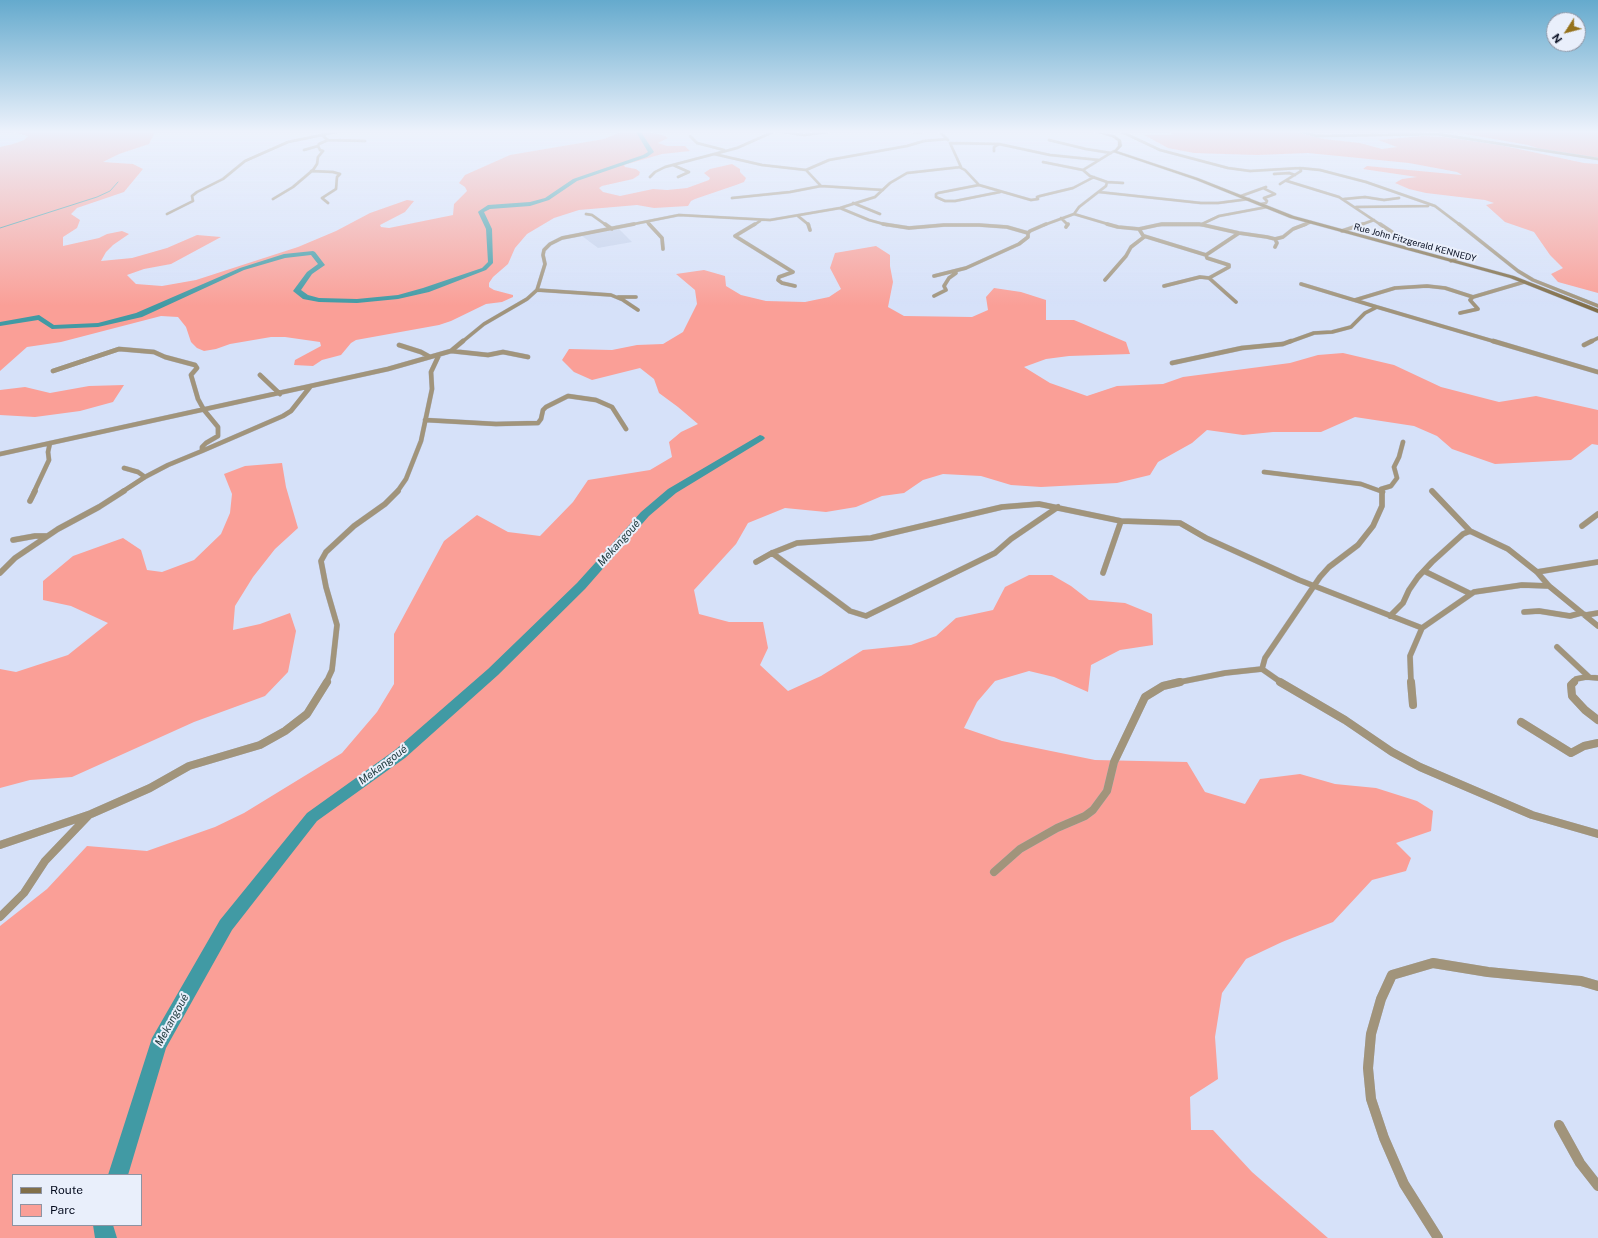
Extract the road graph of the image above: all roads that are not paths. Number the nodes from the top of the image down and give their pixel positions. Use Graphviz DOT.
graph roads {
  1 [pos="201,190"];
  2 [pos="288,190"];
  3 [pos="335,190"];
  4 [pos="802,190"];
  5 [pos="879,190"];
  6 [pos="883,190"];
  7 [pos="955,190"];
  8 [pos="995,190"];
  9 [pos="1064,190"];
  10 [pos="1102,190"];
  11 [pos="1223,190"];
  12 [pos="1259,190"];
  13 [pos="1267,190"];
  14 [pos="1315,190"];
  15 [pos="1385,190"];
  16 [pos="1002,192"];
  17 [pos="1100,192"];
  18 [pos="1241,196"];
  19 [pos="732,198"];
  20 [pos="1400,198"];
  21 [pos="273,199"];
  22 [pos="1249,199"];
  23 [pos="1344,199"];
  24 [pos="328,202"];
  25 [pos="853,203"];
  26 [pos="1261,204"];
  27 [pos="1428,206"];
  28 [pos="1267,207"];
  29 [pos="1355,207"];
  30 [pos="840,208"];
  31 [pos="167,214"];
  32 [pos="586,214"];
  33 [pos="880,214"];
  34 [pos="1074,214"];
  35 [pos="798,216"];
  36 [pos="1061,218"];
  37 [pos="760,220"];
  38 [pos="1374,220"];
  39 [pos="647,222"];
  40 [pos="1311,222"];
  41 [pos="1202,224"];
  42 [pos="1066,227"];
  43 [pos="612,229"];
  44 [pos="1139,229"];
  45 [pos="810,230"];
  46 [pos="1342,231"];
  47 [pos="1392,232"];
  48 [pos="1028,233"];
  49 [pos="1239,233"];
  50 [pos="1144,236"];
  51 [pos="1275,239"];
  52 [pos="1275,247"];
  53 [pos="663,249"];
  54 [pos="1206,254"];
  55 [pos="1466,254"];
  56 [pos="1451,261"];
  57 [pos="958,271"];
  58 [pos="934,276"];
  59 [pos="1208,278"];
  60 [pos="1105,280"];
  61 [pos="1524,282"];
  62 [pos="1301,284"];
  63 [pos="795,286"];
  64 [pos="1164,286"];
  65 [pos="537,290"];
  66 [pos="636,296"];
  67 [pos="934,296"];
  68 [pos="616,297"];
  69 [pos="1472,297"];
  70 [pos="1355,300"];
  71 [pos="1236,302"];
  72 [pos="1598,306"];
  73 [pos="1377,307"];
  74 [pos="638,310"];
  75 [pos="1598,311"];
  76 [pos="1460,313"];
  77 [pos="1598,338"];
  78 [pos="1584,345"];
  79 [pos="399,346"];
  80 [pos="451,351"];
  81 [pos="439,355"];
  82 [pos="430,356"];
  83 [pos="528,357"];
  84 [pos="1172,363"];
  85 [pos="53,371"];
  86 [pos="1598,372"];
  87 [pos="260,375"];
  88 [pos="310,387"];
  89 [pos="280,394"];
  90 [pos="204,410"];
  91 [pos="425,420"];
  92 [pos="626,428"];
  93 [pos="1403,442"];
  94 [pos="50,443"];
  95 [pos="202,451"];
  96 [pos="0,454"];
  97 [pos="124,468"];
  98 [pos="1264,472"];
  99 [pos="145,477"];
  100 [pos="1381,489"];
  101 [pos="1432,491"];
  102 [pos="30,501"];
  103 [pos="1058,507"];
  104 [pos="1598,514"];
  105 [pos="1121,521"];
  106 [pos="1582,526"];
  107 [pos="1470,531"];
  108 [pos="47,536"];
  109 [pos="13,540"];
  110 [pos="772,553"];
  111 [pos="756,562"];
  112 [pos="1598,562"];
  113 [pos="1424,570"];
  114 [pos="1537,572"];
  115 [pos="0,573"];
  116 [pos="1103,573"];
  117 [pos="1313,586"];
  118 [pos="1549,586"];
  119 [pos="1471,594"];
  120 [pos="1524,612"];
  121 [pos="1598,613"];
  122 [pos="1586,614"];
  123 [pos="1390,616"];
  124 [pos="1598,626"];
  125 [pos="1422,628"];
  126 [pos="1557,647"];
  127 [pos="1262,669"];
  128 [pos="1589,677"];
  129 [pos="1598,678"];
  130 [pos="1413,705"];
  131 [pos="1598,720"];
  132 [pos="1521,722"];
  133 [pos="1598,743"];
  134 [pos="90,814"];
  135 [pos="1598,834"];
  136 [pos="0,845"];
  137 [pos="994,872"];
  138 [pos="0,917"];
  139 [pos="1598,986"];
  140 [pos="1559,1125"];
  141 [pos="1598,1186"];
  142 [pos="1438,1238"];
  1 -- 31 [label="street"];
  2 -- 21 [label="street"];
  3 -- 24 [label="street"];
  4 -- 19 [label="street"];
  5 -- 6 [label="street"];
  6 -- 25 [label="street"];
  7 -- 16 [label="street"];
  8 -- 16 [label="street"];
  9 -- 16 [label="street"];
  10 -- 17 [label="street"];
  11 -- 18 [label="street, Rue John Fitzgerald KENNEDY"];
  12 -- 18 [label="street"];
  13 -- 26 [label="street"];
  14 -- 23 [label="street"];
  15 -- 72 [label="street"];
  17 -- 22 [label="street"];
  17 -- 34 [label="street"];
  18 -- 22 [label="street, Rue John Fitzgerald KENNEDY"];
  20 -- 23 [label="street"];
  22 -- 26 [label="street, Rue John Fitzgerald KENNEDY"];
  23 -- 29 [label="street"];
  25 -- 30 [label="street"];
  25 -- 33 [label="street"];
  26 -- 28 [label="street, Rue John Fitzgerald KENNEDY"];
  27 -- 29 [label="street"];
  28 -- 40 [label="street, Rue John Fitzgerald KENNEDY"];
  28 -- 41 [label="street"];
  29 -- 38 [label="street"];
  30 -- 35 [label="street"];
  30 -- 48 [label="street"];
  32 -- 43 [label="street"];
  34 -- 36 [label="street"];
  34 -- 44 [label="street"];
  35 -- 37 [label="street"];
  35 -- 45 [label="street"];
  36 -- 42 [label="street"];
  36 -- 48 [label="street"];
  37 -- 39 [label="street"];
  37 -- 63 [label="street"];
  38 -- 46 [label="street"];
  38 -- 47 [label="street"];
  39 -- 43 [label="street"];
  39 -- 53 [label="street"];
  40 -- 46 [label="street, Rue John Fitzgerald KENNEDY"];
  40 -- 51 [label="street"];
  41 -- 44 [label="street"];
  41 -- 49 [label="street"];
  43 -- 65 [label="street"];
  44 -- 50 [label="street"];
  46 -- 56 [label="street, Rue John Fitzgerald KENNEDY"];
  48 -- 57 [label="street"];
  49 -- 51 [label="street"];
  49 -- 54 [label="street"];
  50 -- 54 [label="street"];
  50 -- 60 [label="street"];
  51 -- 52 [label="street"];
  54 -- 59 [label="street"];
  55 -- 56 [label="street"];
  56 -- 61 [label="street, Rue John Fitzgerald KENNEDY"];
  57 -- 58 [label="street"];
  57 -- 67 [label="street"];
  59 -- 64 [label="street"];
  59 -- 71 [label="street"];
  61 -- 69 [label="street"];
  61 -- 75 [label="street, Rue John Fitzgerald KENNEDY"];
  62 -- 70 [label="street"];
  65 -- 68 [label="street"];
  65 -- 80 [label="street"];
  66 -- 68 [label="street"];
  68 -- 74 [label="street"];
  69 -- 70 [label="street"];
  69 -- 76 [label="street"];
  70 -- 73 [label="street"];
  73 -- 84 [label="street"];
  73 -- 86 [label="street"];
  77 -- 78 [label="street"];
  79 -- 82 [label="street"];
  80 -- 81 [label="street"];
  80 -- 83 [label="street"];
  81 -- 82 [label="street"];
  81 -- 91 [label="street"];
  82 -- 88 [label="street"];
  85 -- 90 [label="street"];
  87 -- 89 [label="street"];
  88 -- 89 [label="street"];
  88 -- 95 [label="street"];
  89 -- 90 [label="street"];
  90 -- 94 [label="street"];
  90 -- 95 [label="street"];
  91 -- 92 [label="street"];
  91 -- 134 [label="street"];
  93 -- 100 [label="street"];
  94 -- 96 [label="street"];
  94 -- 102 [label="street"];
  95 -- 99 [label="street"];
  97 -- 99 [label="street"];
  98 -- 100 [label="street"];
  99 -- 108 [label="street"];
  100 -- 117 [label="street"];
  101 -- 107 [label="street"];
  103 -- 105 [label="street"];
  103 -- 110 [label="street"];
  103 -- 110 [label="street"];
  104 -- 106 [label="street"];
  105 -- 116 [label="street"];
  105 -- 117 [label="street"];
  107 -- 113 [label="street"];
  107 -- 114 [label="street"];
  108 -- 109 [label="street"];
  108 -- 115 [label="street"];
  110 -- 111 [label="street"];
  112 -- 114 [label="street"];
  113 -- 119 [label="street"];
  113 -- 123 [label="street"];
  114 -- 118 [label="street"];
  117 -- 123 [label="street"];
  117 -- 127 [label="street"];
  118 -- 119 [label="street"];
  118 -- 122 [label="street"];
  119 -- 125 [label="street"];
  120 -- 122 [label="street"];
  121 -- 122 [label="street"];
  122 -- 124 [label="street"];
  123 -- 125 [label="street"];
  125 -- 130 [label="street"];
  126 -- 128 [label="street"];
  127 -- 135 [label="street"];
  127 -- 137 [label="street"];
  128 -- 129 [label="street"];
  128 -- 131 [label="street"];
  132 -- 133 [label="street"];
  134 -- 136 [label="street"];
  134 -- 138 [label="street"];
  139 -- 142 [label="street"];
  140 -- 141 [label="street"];
}
